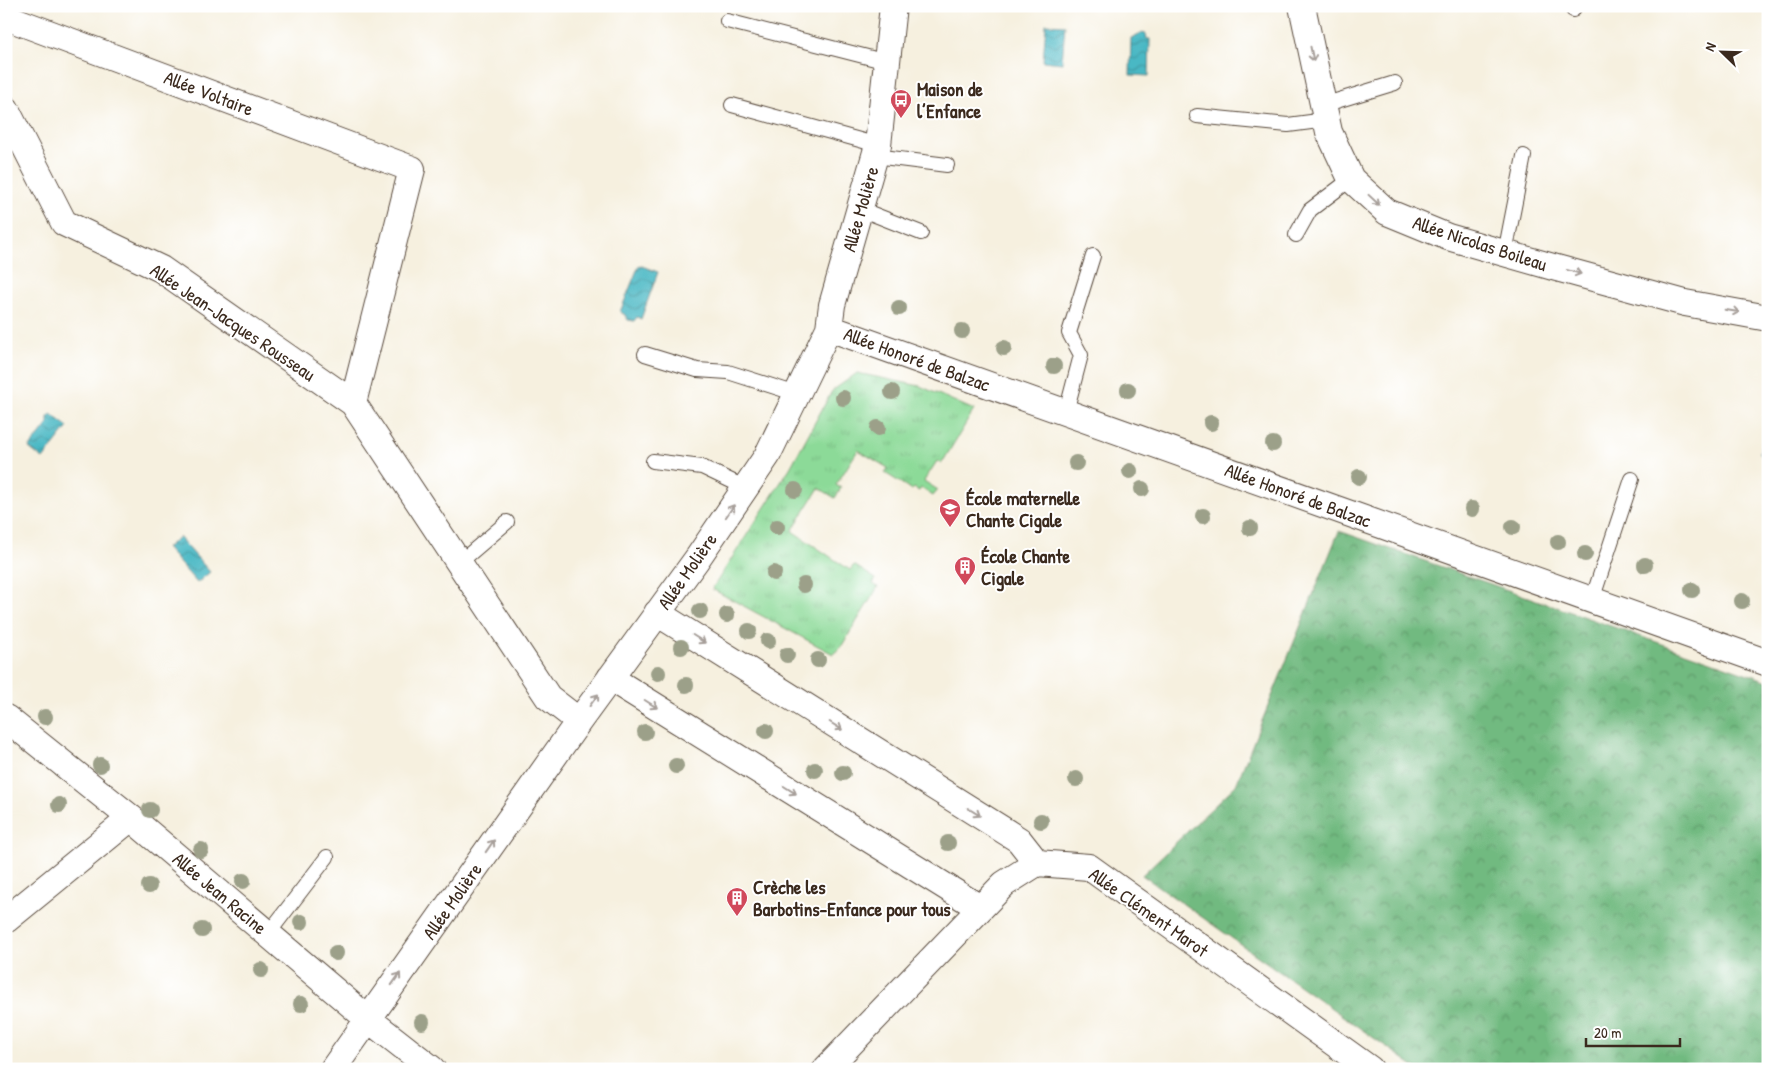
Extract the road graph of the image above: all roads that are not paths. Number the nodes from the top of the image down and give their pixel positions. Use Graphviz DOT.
graph roads {
  1 [pos="893,6"];
  2 [pos="1302,6"];
  3 [pos="6,17"];
  4 [pos="727,21"];
  5 [pos="887,62"];
  6 [pos="1395,83"];
  7 [pos="732,105"];
  8 [pos="6,109"];
  9 [pos="1325,113"];
  10 [pos="1197,116"];
  11 [pos="877,150"];
  12 [pos="1524,156"];
  13 [pos="947,165"];
  14 [pos="1351,179"];
  15 [pos="860,209"];
  16 [pos="921,233"];
  17 [pos="1296,235"];
  18 [pos="1505,253"];
  19 [pos="1093,256"];
  20 [pos="1768,318"];
  21 [pos="829,328"];
  22 [pos="645,354"];
  23 [pos="797,394"];
  24 [pos="353,403"];
  25 [pos="1066,412"];
  26 [pos="653,461"];
  27 [pos="1632,479"];
  28 [pos="746,488"];
  29 [pos="508,522"];
  30 [pos="459,563"];
  31 [pos="1592,600"];
  32 [pos="657,613"];
  33 [pos="1768,663"];
  34 [pos="610,678"];
  35 [pos="6,718"];
  36 [pos="579,721"];
  37 [pos="132,818"];
  38 [pos="327,856"];
  39 [pos="1037,863"];
  40 [pos="980,908"];
  41 [pos="6,920"];
  42 [pos="268,934"];
  43 [pos="368,1019"];
  44 [pos="333,1069"];
  45 [pos="432,1069"];
  46 [pos="826,1069"];
  47 [pos="1370,1069"];
  1 -- 5 [label="street, Allée Molière"];
  2 -- 9 [label="street, Allée Nicolas Boileau, one-way"];
  3 -- 24 [label="street, Allée Voltaire"];
  4 -- 5 [label="lane"];
  5 -- 11 [label="street, Allée Molière"];
  6 -- 9 [label="lane"];
  7 -- 11 [label="lane"];
  8 -- 24 [label="street, Allée Jean-Jacques Rousseau"];
  9 -- 10 [label="lane"];
  9 -- 14 [label="street, Allée Nicolas Boileau"];
  11 -- 13 [label="lane"];
  11 -- 15 [label="street, Allée Molière"];
  12 -- 18 [label="lane"];
  14 -- 17 [label="lane"];
  14 -- 18 [label="street, Allée Nicolas Boileau, one-way"];
  15 -- 16 [label="lane"];
  15 -- 21 [label="street, Allée Molière"];
  18 -- 20 [label="street, Allée Nicolas Boileau, one-way"];
  19 -- 25 [label="lane"];
  21 -- 23 [label="street, Allée Molière"];
  21 -- 25 [label="street, Allée Honoré de Balzac"];
  22 -- 23 [label="lane"];
  23 -- 28 [label="street, Allée Molière"];
  24 -- 30 [label="street, Allée Jean-Jacques Rousseau"];
  25 -- 31 [label="street, Allée Honoré de Balzac"];
  26 -- 28 [label="lane"];
  27 -- 31 [label="lane"];
  32 -- 28 [label="street, Allée Molière, one-way"];
  29 -- 30 [label="lane"];
  30 -- 36 [label="street, Allée Jean-Jacques Rousseau"];
  31 -- 33 [label="street, Allée Honoré de Balzac"];
  32 -- 34 [label="street, Allée Molière"];
  32 -- 39 [label="street, one-way"];
  36 -- 34 [label="street, Allée Molière, one-way"];
  34 -- 40 [label="street, one-way"];
  35 -- 37 [label="street, Allée Jean Racine"];
  43 -- 36 [label="street, Allée Molière, one-way"];
  37 -- 41 [label="street"];
  37 -- 42 [label="street, Allée Jean Racine"];
  38 -- 42 [label="lane"];
  39 -- 40 [label="street"];
  39 -- 47 [label="street, Allée Clément Marot"];
  40 -- 46 [label="street"];
  42 -- 43 [label="street, Allée Jean Racine"];
  43 -- 44 [label="street, Allée Molière"];
  43 -- 45 [label="street, Allée Jean Racine"];
}
